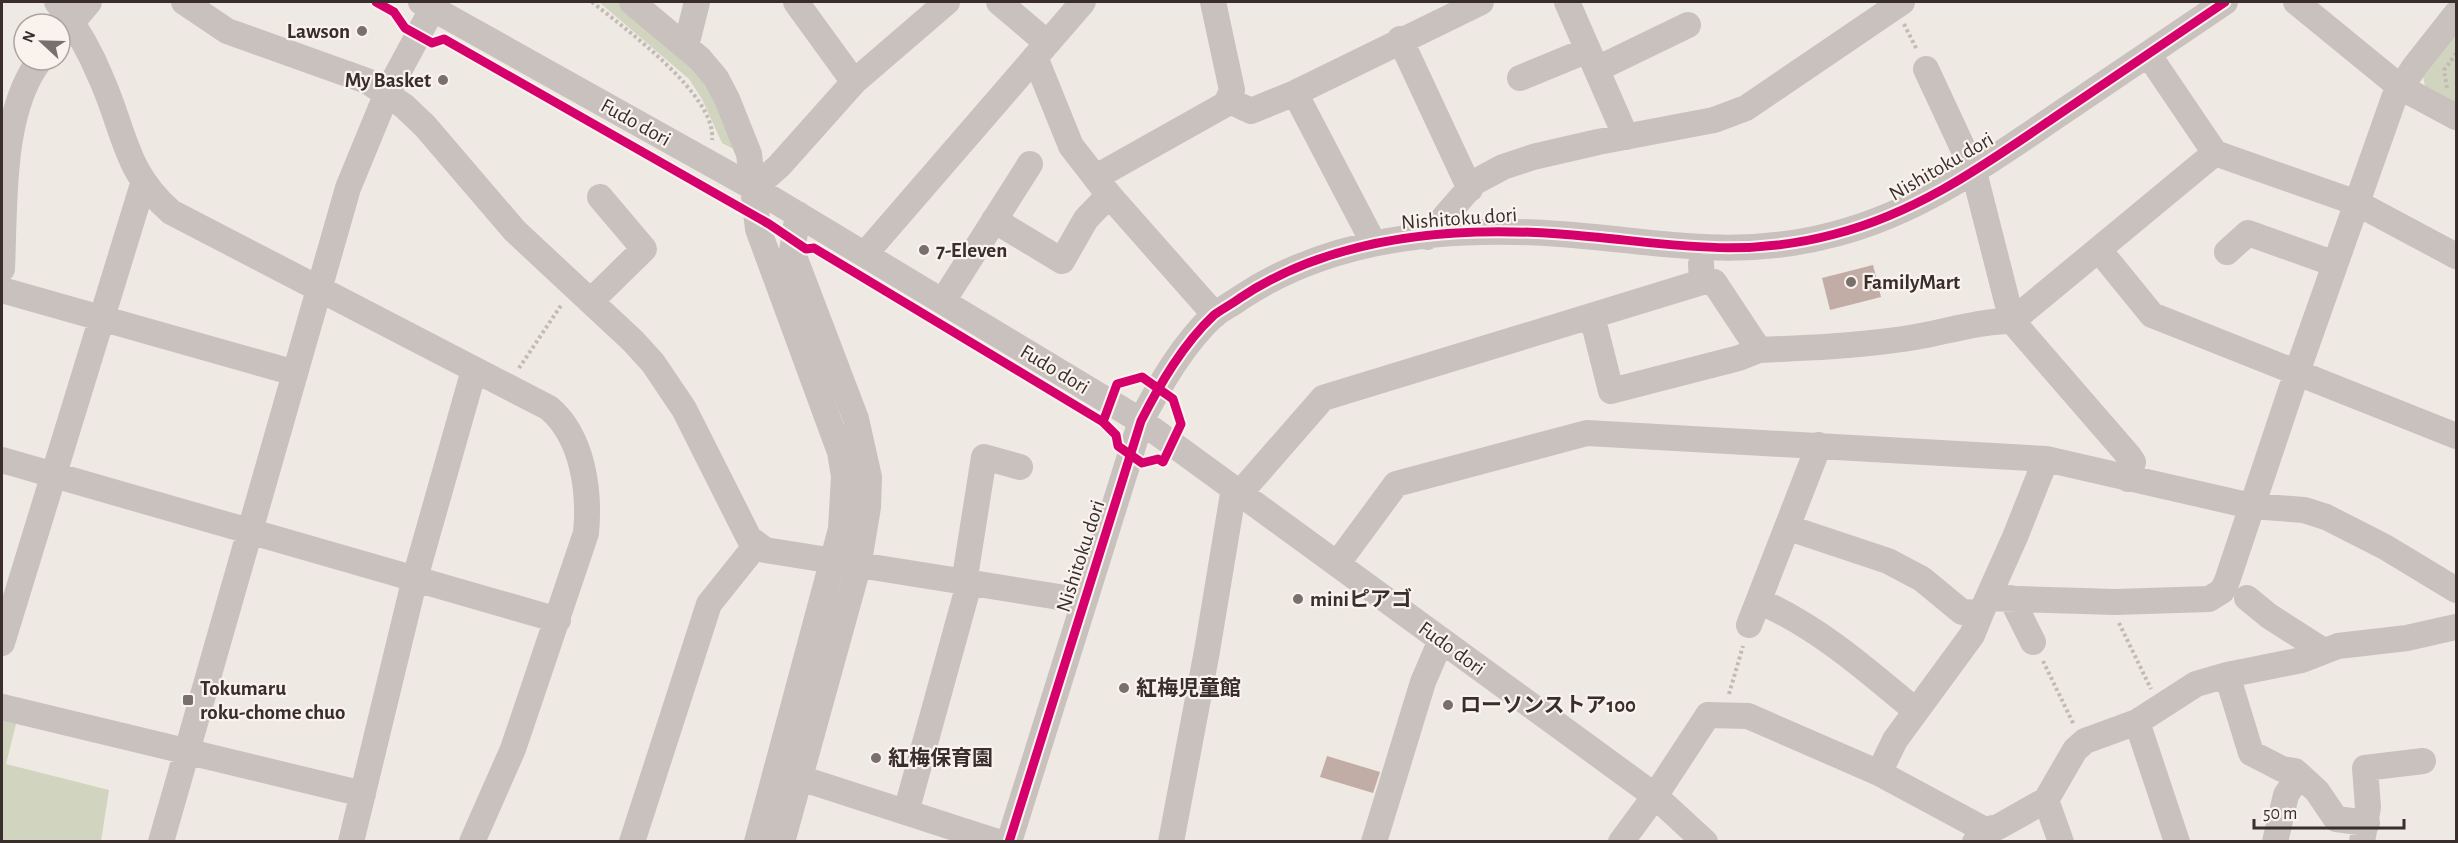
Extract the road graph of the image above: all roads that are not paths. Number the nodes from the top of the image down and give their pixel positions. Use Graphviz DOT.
graph roads {
  1 [pos="89,2"];
  2 [pos="184,2"];
  3 [pos="632,2"];
  4 [pos="697,2"];
  5 [pos="796,2"];
  6 [pos="947,2"];
  7 [pos="999,2"];
  8 [pos="1083,2"];
  9 [pos="1213,2"];
  10 [pos="1481,2"];
  11 [pos="1567,2"];
  12 [pos="2225,2"];
  13 [pos="2296,2"];
  14 [pos="430,4"];
  15 [pos="1897,6"];
  16 [pos="2457,14"];
  17 [pos="72,22"];
  18 [pos="1688,25"];
  19 [pos="72,37"];
  20 [pos="1400,39"];
  21 [pos="683,45"];
  22 [pos="1041,50"];
  23 [pos="2148,54"];
  24 [pos="1593,59"];
  25 [pos="1926,69"];
  26 [pos="32,72"];
  27 [pos="1520,78"];
  28 [pos="854,82"];
  29 [pos="2400,87"];
  30 [pos="387,93"];
  31 [pos="1294,93"];
  32 [pos="1228,100"];
  33 [pos="2448,113"];
  34 [pos="1626,137"];
  35 [pos="2215,153"];
  36 [pos="1030,164"];
  37 [pos="1974,172"];
  38 [pos="143,184"];
  39 [pos="1103,186"];
  40 [pos="754,188"];
  41 [pos="1470,189"];
  42 [pos="600,197"];
  43 [pos="2357,203"];
  44 [pos="798,214"];
  45 [pos="994,220"];
  46 [pos="1427,237"];
  47 [pos="1373,242"];
  48 [pos="1700,249"];
  49 [pos="2098,250"];
  50 [pos="2227,252"];
  51 [pos="865,254"];
  52 [pos="2457,256"];
  53 [pos="2335,264"];
  54 [pos="2,269"];
  55 [pos="1702,282"];
  56 [pos="318,288"];
  57 [pos="2,290"];
  58 [pos="591,301"];
  59 [pos="943,301"];
  60 [pos="1215,315"];
  61 [pos="1592,316"];
  62 [pos="100,318"];
  63 [pos="2012,321"];
  64 [pos="1759,350"];
  65 [pos="474,370"];
  66 [pos="2296,372"];
  67 [pos="295,373"];
  68 [pos="1141,421"];
  69 [pos="2457,436"];
  70 [pos="1819,445"];
  71 [pos="2046,459"];
  72 [pos="2,460"];
  73 [pos="1020,467"];
  74 [pos="54,475"];
  75 [pos="2128,479"];
  76 [pos="1237,491"];
  77 [pos="2251,506"];
  78 [pos="1789,528"];
  79 [pos="250,532"];
  80 [pos="756,544"];
  81 [pos="832,563"];
  82 [pos="1337,564"];
  83 [pos="858,567"];
  84 [pos="415,578"];
  85 [pos="967,584"];
  86 [pos="2237,589"];
  87 [pos="2457,590"];
  88 [pos="1759,601"];
  89 [pos="1084,602"];
  90 [pos="1993,603"];
  91 [pos="558,620"];
  92 [pos="1749,625"];
  93 [pos="2457,627"];
  94 [pos="1441,640"];
  95 [pos="2033,642"];
  96 [pos="2,644"];
  97 [pos="2322,650"];
  98 [pos="2227,675"];
  99 [pos="2,707"];
  100 [pos="1916,711"];
  101 [pos="2137,722"];
  102 [pos="187,752"];
  103 [pos="2423,760"];
  104 [pos="1879,773"];
  105 [pos="2299,775"];
  106 [pos="800,778"];
  107 [pos="363,794"];
  108 [pos="1655,796"];
  109 [pos="2046,800"];
  110 [pos="906,812"];
  111 [pos="2364,832"];
  112 [pos="1980,836"];
  113 [pos="161,842"];
  114 [pos="351,842"];
  115 [pos="472,842"];
  116 [pos="632,842"];
  117 [pos="758,842"];
  118 [pos="782,842"];
  119 [pos="998,842"];
  120 [pos="1009,842"];
  121 [pos="1171,842"];
  122 [pos="1374,842"];
  123 [pos="1621,842"];
  124 [pos="1705,842"];
  125 [pos="2061,842"];
  126 [pos="2176,842"];
  127 [pos="2275,842"];
  1 -- 17 [label="street"];
  2 -- 30 [label="street"];
  3 -- 21 [label="street"];
  4 -- 21 [label="street"];
  5 -- 28 [label="street"];
  6 -- 28 [label="street"];
  7 -- 22 [label="street"];
  8 -- 22 [label="street"];
  9 -- 32 [label="street"];
  10 -- 20 [label="street"];
  11 -- 24 [label="street"];
  12 -- 23 [label="street, Nishitoku dori"];
  13 -- 29 [label="street"];
  14 -- 30 [label="street"];
  14 -- 40 [label="street, Fudo dori"];
  15 -- 34 [label="street"];
  16 -- 29 [label="street"];
  18 -- 24 [label="street"];
  19 -- 38 [label="street"];
  20 -- 31 [label="street"];
  20 -- 41 [label="street"];
  21 -- 40 [label="street"];
  22 -- 39 [label="street"];
  22 -- 51 [label="street"];
  23 -- 35 [label="street"];
  23 -- 37 [label="street, Nishitoku dori"];
  24 -- 27 [label="street"];
  24 -- 34 [label="street"];
  25 -- 37 [label="street"];
  26 -- 54 [label="street"];
  28 -- 40 [label="street"];
  29 -- 33 [label="street"];
  29 -- 43 [label="street"];
  30 -- 56 [label="street"];
  30 -- 58 [label="street"];
  31 -- 32 [label="street"];
  31 -- 47 [label="street"];
  32 -- 39 [label="street"];
  34 -- 41 [label="street"];
  35 -- 43 [label="street"];
  35 -- 49 [label="street"];
  36 -- 45 [label="street"];
  37 -- 48 [label="street, Nishitoku dori"];
  37 -- 63 [label="street"];
  38 -- 56 [label="street"];
  38 -- 62 [label="street"];
  39 -- 45 [label="street"];
  39 -- 60 [label="street"];
  40 -- 44 [label="street, Fudo dori"];
  40 -- 81 [label="street"];
  41 -- 46 [label="street"];
  42 -- 58 [label="street"];
  43 -- 52 [label="street"];
  43 -- 53 [label="street"];
  44 -- 51 [label="street, Fudo dori"];
  44 -- 83 [label="street"];
  45 -- 59 [label="street"];
  46 -- 47 [label="street, Nishitoku dori"];
  46 -- 48 [label="street, Nishitoku dori"];
  47 -- 60 [label="street, Nishitoku dori"];
  48 -- 55 [label="street"];
  49 -- 63 [label="street"];
  49 -- 66 [label="street"];
  50 -- 53 [label="street"];
  51 -- 59 [label="street, Fudo dori"];
  53 -- 66 [label="street"];
  55 -- 61 [label="street"];
  55 -- 64 [label="street"];
  56 -- 65 [label="street"];
  56 -- 67 [label="street"];
  57 -- 62 [label="street"];
  58 -- 80 [label="street"];
  59 -- 68 [label="street, Fudo dori"];
  60 -- 68 [label="street, Nishitoku dori"];
  61 -- 64 [label="street"];
  61 -- 76 [label="street"];
  62 -- 67 [label="street"];
  62 -- 74 [label="street"];
  63 -- 64 [label="street"];
  63 -- 75 [label="street"];
  65 -- 84 [label="street"];
  65 -- 91 [label="street"];
  66 -- 69 [label="street"];
  66 -- 77 [label="street"];
  67 -- 79 [label="street"];
  68 -- 76 [label="street, Fudo dori"];
  68 -- 89 [label="street, Nishitoku dori"];
  70 -- 71 [label="street"];
  70 -- 78 [label="street"];
  70 -- 82 [label="street"];
  71 -- 75 [label="street"];
  71 -- 90 [label="street"];
  72 -- 74 [label="street"];
  73 -- 85 [label="street"];
  74 -- 79 [label="street"];
  74 -- 96 [label="street"];
  75 -- 77 [label="street"];
  76 -- 82 [label="street, Fudo dori"];
  76 -- 121 [label="street"];
  77 -- 86 [label="street"];
  77 -- 87 [label="street"];
  78 -- 88 [label="street"];
  78 -- 90 [label="street"];
  79 -- 84 [label="street"];
  79 -- 102 [label="street"];
  80 -- 81 [label="street"];
  80 -- 116 [label="street"];
  81 -- 83 [label="street"];
  81 -- 117 [label="street"];
  82 -- 94 [label="street, Fudo dori"];
  83 -- 85 [label="street"];
  83 -- 106 [label="street"];
  84 -- 91 [label="street"];
  84 -- 107 [label="street"];
  85 -- 89 [label="street"];
  85 -- 110 [label="street"];
  86 -- 90 [label="street"];
  86 -- 97 [label="street"];
  88 -- 92 [label="street"];
  88 -- 100 [label="street"];
  89 -- 120 [label="street, Nishitoku dori"];
  90 -- 95 [label="street"];
  90 -- 100 [label="street"];
  91 -- 115 [label="street"];
  93 -- 97 [label="street"];
  94 -- 108 [label="street, Fudo dori"];
  94 -- 122 [label="street"];
  97 -- 98 [label="street"];
  98 -- 101 [label="street"];
  98 -- 105 [label="street"];
  99 -- 102 [label="street"];
  100 -- 104 [label="street"];
  101 -- 109 [label="street"];
  101 -- 126 [label="street"];
  102 -- 107 [label="street"];
  102 -- 113 [label="street"];
  103 -- 111 [label="street"];
  104 -- 108 [label="street"];
  104 -- 112 [label="street"];
  105 -- 111 [label="street"];
  105 -- 127 [label="street"];
  106 -- 110 [label="street"];
  106 -- 118 [label="street"];
  107 -- 114 [label="street"];
  108 -- 123 [label="street"];
  108 -- 124 [label="street, Fudo dori"];
  109 -- 112 [label="street"];
  109 -- 125 [label="street"];
  110 -- 119 [label="street"];
}
